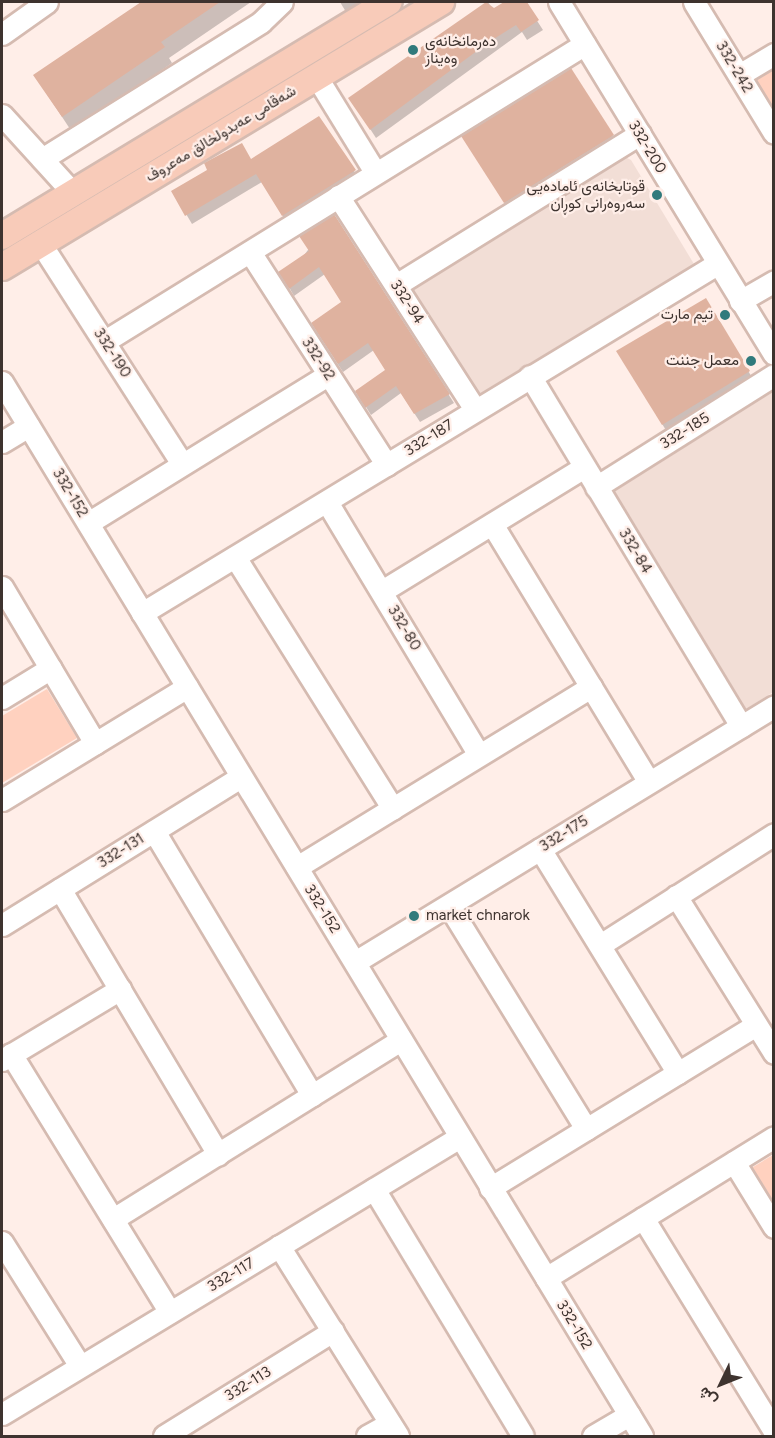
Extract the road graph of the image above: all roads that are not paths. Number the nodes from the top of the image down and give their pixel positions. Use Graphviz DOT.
graph roads {
  1 [pos="47,2"];
  2 [pos="282,2"];
  3 [pos="389,2"];
  4 [pos="441,2"];
  5 [pos="559,2"];
  6 [pos="694,2"];
  7 [pos="2,34"];
  8 [pos="585,44"];
  9 [pos="774,54"];
  10 [pos="739,75"];
  11 [pos="316,76"];
  12 [pos="2,115"];
  13 [pos="774,133"];
  14 [pos="640,134"];
  15 [pos="42,159"];
  16 [pos="126,161"];
  17 [pos="375,172"];
  18 [pos="139,185"];
  19 [pos="72,192"];
  20 [pos="338,196"];
  21 [pos="2,236"];
  22 [pos="40,244"];
  23 [pos="250,252"];
  24 [pos="717,264"];
  25 [pos="2,267"];
  26 [pos="774,280"];
  27 [pos="396,285"];
  28 [pos="740,301"];
  29 [pos="105,341"];
  30 [pos="774,354"];
  31 [pos="328,375"];
  32 [pos="774,375"];
  33 [pos="530,376"];
  34 [pos="2,382"];
  35 [pos="475,410"];
  36 [pos="29,426"];
  37 [pos="2,442"];
  38 [pos="182,464"];
  39 [pos="387,465"];
  40 [pos="584,467"];
  41 [pos="596,487"];
  42 [pos="327,502"];
  43 [pos="88,523"];
  44 [pos="492,524"];
  45 [pos="235,556"];
  46 [pos="2,587"];
  47 [pos="382,591"];
  48 [pos="142,613"];
  49 [pos="51,668"];
  50 [pos="187,687"];
  51 [pos="591,687"];
  52 [pos="2,698"];
  53 [pos="774,706"];
  54 [pos="741,726"];
  55 [pos="95,742"];
  56 [pos="479,755"];
  57 [pos="241,777"];
  58 [pos="648,781"];
  59 [pos="2,800"];
  60 [pos="393,809"];
  61 [pos="154,831"];
  62 [pos="772,840"];
  63 [pos="540,849"];
  64 [pos="297,867"];
  65 [pos="60,889"];
  66 [pos="676,896"];
  67 [pos="449,906"];
  68 [pos="2,925"];
  69 [pos="600,945"];
  70 [pos="355,962"];
  71 [pos="120,989"];
  72 [pos="756,1025"];
  73 [pos="401,1040"];
  74 [pos="774,1053"];
  75 [pos="6,1057"];
  76 [pos="678,1073"];
  77 [pos="312,1095"];
  78 [pos="586,1129"];
  79 [pos="460,1137"];
  80 [pos="774,1137"];
  81 [pos="218,1154"];
  82 [pos="734,1162"];
  83 [pos="490,1188"];
  84 [pos="374,1189"];
  85 [pos="643,1218"];
  86 [pos="113,1219"];
  87 [pos="774,1227"];
  88 [pos="2,1242"];
  89 [pos="279,1246"];
  90 [pos="546,1278"];
  91 [pos="170,1312"];
  92 [pos="333,1331"];
  93 [pos="80,1366"];
  94 [pos="2,1414"];
  95 [pos="629,1415"];
  96 [pos="394,1430"];
  97 [pos="774,1431"];
  98 [pos="164,1437"];
  99 [pos="367,1437"];
  100 [pos="523,1437"];
  101 [pos="593,1437"];
  102 [pos="642,1437"];
  1 -- 7 [label="street"];
  2 -- 15 [label="street"];
  3 -- 16 [label="main road, شەقامی عەبدولخالق مەعروف"];
  4 -- 11 [label="main road, شەقامی عەبدولخالق مەعروف"];
  5 -- 8 [label="street, 332-200"];
  6 -- 10 [label="street, 332-242"];
  8 -- 14 [label="street, 332-200"];
  8 -- 17 [label="street"];
  9 -- 10 [label="street"];
  10 -- 13 [label="street, 332-242"];
  11 -- 17 [label="street"];
  11 -- 18 [label="main road, شەقامی عەبدولخالق مەعروف"];
  12 -- 15 [label="street"];
  14 -- 24 [label="street, 332-200"];
  14 -- 27 [label="street"];
  15 -- 19 [label="street"];
  16 -- 18 [label="main road"];
  16 -- 19 [label="main road, شەقامی عەبدولخالق مەعروف"];
  17 -- 20 [label="street"];
  18 -- 22 [label="main road, شەقامی عەبدولخالق مەعروف"];
  19 -- 21 [label="main road, شەقامی عەبدولخالق مەعروف"];
  20 -- 23 [label="street"];
  20 -- 27 [label="street, 332-94"];
  22 -- 25 [label="main road, شەقامی عەبدولخالق مەعروف"];
  22 -- 29 [label="street, 332-190"];
  23 -- 29 [label="street"];
  23 -- 31 [label="street, 332-92"];
  24 -- 28 [label="street, 332-200"];
  24 -- 33 [label="street, 332-187"];
  26 -- 28 [label="street"];
  27 -- 35 [label="street, 332-94"];
  28 -- 30 [label="street, 332-200"];
  29 -- 38 [label="street, 332-190"];
  31 -- 38 [label="street"];
  31 -- 39 [label="street, 332-92"];
  32 -- 41 [label="street, 332-185"];
  33 -- 35 [label="street, 332-187"];
  33 -- 40 [label="street, 332-84"];
  34 -- 36 [label="street, 332-152"];
  35 -- 39 [label="street, 332-187"];
  36 -- 37 [label="street"];
  36 -- 43 [label="street, 332-152"];
  38 -- 43 [label="street"];
  39 -- 42 [label="street, 332-187"];
  40 -- 41 [label="street, 332-84"];
  40 -- 44 [label="street"];
  41 -- 54 [label="street, 332-84"];
  42 -- 45 [label="street, 332-187"];
  42 -- 47 [label="street, 332-80"];
  43 -- 48 [label="street, 332-152"];
  44 -- 47 [label="street"];
  44 -- 51 [label="street"];
  45 -- 48 [label="street, 332-187"];
  45 -- 60 [label="street"];
  46 -- 49 [label="street"];
  47 -- 56 [label="street, 332-80"];
  48 -- 50 [label="street, 332-152"];
  49 -- 52 [label="street"];
  49 -- 55 [label="street"];
  50 -- 55 [label="street"];
  50 -- 57 [label="street, 332-152"];
  51 -- 56 [label="street"];
  51 -- 58 [label="street"];
  53 -- 54 [label="street, 332-175"];
  54 -- 58 [label="street, 332-175"];
  55 -- 59 [label="street"];
  56 -- 60 [label="street"];
  57 -- 61 [label="street, 332-131"];
  57 -- 64 [label="street, 332-152"];
  58 -- 63 [label="street, 332-175"];
  60 -- 64 [label="street"];
  61 -- 65 [label="street, 332-131"];
  61 -- 77 [label="street"];
  62 -- 66 [label="street"];
  63 -- 67 [label="street, 332-175"];
  63 -- 69 [label="street"];
  64 -- 70 [label="street, 332-152"];
  65 -- 68 [label="street, 332-131"];
  65 -- 71 [label="street"];
  66 -- 69 [label="street"];
  66 -- 72 [label="street"];
  67 -- 70 [label="street, 332-175"];
  67 -- 78 [label="street"];
  69 -- 76 [label="street"];
  70 -- 73 [label="street, 332-152"];
  71 -- 75 [label="street"];
  71 -- 81 [label="street"];
  72 -- 74 [label="street"];
  72 -- 76 [label="street"];
  73 -- 77 [label="street"];
  73 -- 79 [label="street, 332-152"];
  75 -- 86 [label="street"];
  76 -- 78 [label="street"];
  77 -- 81 [label="street"];
  78 -- 83 [label="street"];
  79 -- 83 [label="street, 332-152"];
  79 -- 84 [label="street, 332-117"];
  80 -- 82 [label="street"];
  81 -- 86 [label="street"];
  82 -- 85 [label="street"];
  82 -- 87 [label="street"];
  83 -- 90 [label="street, 332-152"];
  84 -- 89 [label="street, 332-117"];
  84 -- 100 [label="street"];
  85 -- 90 [label="street"];
  85 -- 97 [label="street"];
  86 -- 91 [label="street"];
  88 -- 93 [label="street"];
  89 -- 91 [label="street, 332-117"];
  89 -- 92 [label="street"];
  90 -- 95 [label="street, 332-152"];
  91 -- 93 [label="street, 332-117"];
  92 -- 96 [label="street"];
  92 -- 98 [label="street, 332-113"];
  93 -- 94 [label="street, 332-117"];
  95 -- 101 [label="street"];
  95 -- 102 [label="street, 332-152"];
  96 -- 99 [label="street"];
}
